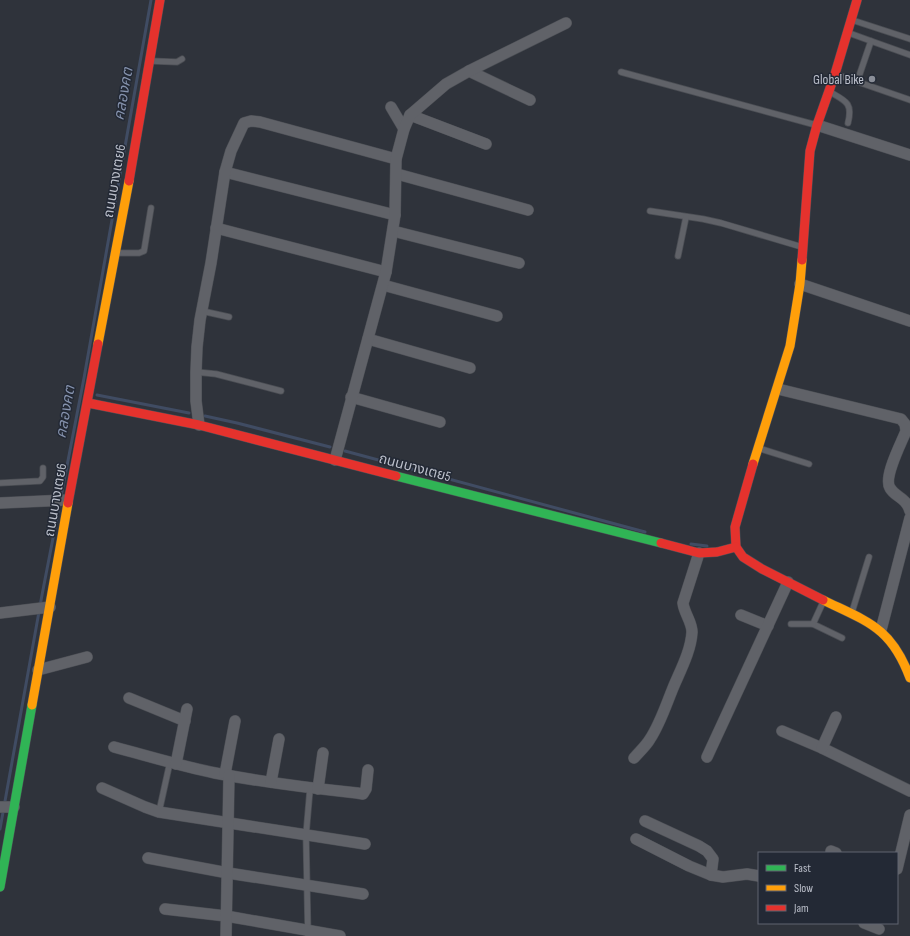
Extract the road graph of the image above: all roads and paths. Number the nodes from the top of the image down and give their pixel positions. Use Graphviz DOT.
graph roads {
  1 [pos="160,0"];
  2 [pos="857,0"];
  3 [pos="852,20"];
  4 [pos="566,23"];
  5 [pos="848,32"];
  6 [pos="910,39"];
  7 [pos="871,42"];
  8 [pos="910,55"];
  9 [pos="182,59"];
  10 [pos="149,61"];
  11 [pos="469,71"];
  12 [pos="621,72"];
  13 [pos="835,74"];
  14 [pos="857,82"];
  15 [pos="829,91"];
  16 [pos="530,100"];
  17 [pos="910,100"];
  18 [pos="391,107"];
  19 [pos="410,115"];
  20 [pos="848,123"];
  21 [pos="817,125"];
  22 [pos="404,128"];
  23 [pos="486,144"];
  24 [pos="910,154"];
  25 [pos="396,159"];
  26 [pos="225,172"];
  27 [pos="397,174"];
  28 [pos="151,208"];
  29 [pos="528,210"];
  30 [pos="650,211"];
  31 [pos="394,215"];
  32 [pos="686,217"];
  33 [pos="216,228"];
  34 [pos="393,231"];
  35 [pos="803,247"];
  36 [pos="115,253"];
  37 [pos="678,256"];
  38 [pos="520,263"];
  39 [pos="386,272"];
  40 [pos="800,284"];
  41 [pos="382,285"];
  42 [pos="202,311"];
  43 [pos="497,316"];
  44 [pos="229,318"];
  45 [pos="910,321"];
  46 [pos="368,339"];
  47 [pos="470,368"];
  48 [pos="196,372"];
  49 [pos="778,389"];
  50 [pos="281,391"];
  51 [pos="351,397"];
  52 [pos="88,403"];
  53 [pos="440,422"];
  54 [pos="199,424"];
  55 [pos="758,448"];
  56 [pos="335,460"];
  57 [pos="809,464"];
  58 [pos="43,468"];
  59 [pos="0,483"];
  60 [pos="68,500"];
  61 [pos="0,503"];
  62 [pos="910,511"];
  63 [pos="910,518"];
  64 [pos="736,548"];
  65 [pos="700,553"];
  66 [pos="869,557"];
  67 [pos="788,582"];
  68 [pos="824,600"];
  69 [pos="48,607"];
  70 [pos="0,613"];
  71 [pos="851,614"];
  72 [pos="741,615"];
  73 [pos="791,624"];
  74 [pos="813,624"];
  75 [pos="768,626"];
  76 [pos="881,630"];
  77 [pos="842,638"];
  78 [pos="87,658"];
  79 [pos="38,670"];
  80 [pos="910,678"];
  81 [pos="129,698"];
  82 [pos="187,709"];
  83 [pos="836,717"];
  84 [pos="184,721"];
  85 [pos="235,721"];
  86 [pos="782,731"];
  87 [pos="279,738"];
  88 [pos="114,747"];
  89 [pos="822,748"];
  90 [pos="323,753"];
  91 [pos="707,757"];
  92 [pos="634,758"];
  93 [pos="173,763"];
  94 [pos="368,770"];
  95 [pos="227,775"];
  96 [pos="271,782"];
  97 [pos="102,788"];
  98 [pos="314,789"];
  99 [pos="910,791"];
  100 [pos="8,807"];
  101 [pos="159,812"];
  102 [pos="910,814"];
  103 [pos="645,821"];
  104 [pos="229,823"];
  105 [pos="306,835"];
  106 [pos="636,839"];
  107 [pos="365,844"];
  108 [pos="148,858"];
  109 [pos="910,863"];
  110 [pos="898,867"];
  111 [pos="228,873"];
  112 [pos="711,875"];
  113 [pos="758,876"];
  114 [pos="307,885"];
  115 [pos="0,887"];
  116 [pos="363,894"];
  117 [pos="165,909"];
  118 [pos="226,916"];
  119 [pos="866,924"];
  120 [pos="879,929"];
  121 [pos="308,933"];
  122 [pos="226,936"];
  123 [pos="340,936"];
  1 -- 10 [label="street, ถนนบางเตย6"];
  2 -- 3 [label="street"];
  3 -- 5 [label="street"];
  3 -- 6 [label="lane"];
  4 -- 11 [label="street"];
  5 -- 7 [label="lane"];
  5 -- 13 [label="street"];
  7 -- 8 [label="lane"];
  7 -- 14 [label="lane"];
  9 -- 10 [label="lane"];
  10 -- 36 [label="street, ถนนบางเตย6"];
  11 -- 16 [label="street"];
  11 -- 19 [label="street"];
  12 -- 21 [label="lane"];
  13 -- 14 [label="lane"];
  13 -- 15 [label="street"];
  14 -- 17 [label="lane"];
  15 -- 20 [label="lane"];
  15 -- 21 [label="street"];
  18 -- 22 [label="street"];
  19 -- 22 [label="street"];
  19 -- 23 [label="street"];
  21 -- 24 [label="street"];
  21 -- 35 [label="street"];
  22 -- 25 [label="street"];
  25 -- 26 [label="street"];
  25 -- 27 [label="street"];
  26 -- 31 [label="street"];
  26 -- 33 [label="street"];
  27 -- 29 [label="street"];
  27 -- 31 [label="street"];
  28 -- 36 [label="lane"];
  30 -- 32 [label="lane"];
  31 -- 34 [label="street"];
  32 -- 35 [label="lane"];
  32 -- 37 [label="lane"];
  33 -- 39 [label="street"];
  33 -- 42 [label="street"];
  34 -- 38 [label="street"];
  34 -- 39 [label="street"];
  35 -- 40 [label="street"];
  36 -- 52 [label="street, ถนนบางเตย6"];
  39 -- 41 [label="street"];
  40 -- 45 [label="street"];
  40 -- 49 [label="street"];
  41 -- 43 [label="street"];
  41 -- 46 [label="street"];
  42 -- 44 [label="lane"];
  42 -- 48 [label="street"];
  46 -- 47 [label="street"];
  46 -- 51 [label="street"];
  48 -- 50 [label="lane"];
  48 -- 54 [label="street"];
  49 -- 55 [label="street"];
  49 -- 62 [label="street"];
  51 -- 53 [label="street"];
  51 -- 56 [label="street"];
  52 -- 54 [label="street, ถนนบางเตย5"];
  52 -- 60 [label="street, ถนนบางเตย6"];
  54 -- 56 [label="street, ถนนบางเตย5"];
  55 -- 57 [label="lane"];
  55 -- 64 [label="street"];
  56 -- 65 [label="street, ถนนบางเตย5"];
  58 -- 59 [label="lane"];
  60 -- 61 [label="street"];
  60 -- 69 [label="street, ถนนบางเตย6"];
  63 -- 76 [label="street"];
  64 -- 65 [label="street, ถนนบางเตย5"];
  64 -- 67 [label="street"];
  65 -- 92 [label="street"];
  66 -- 71 [label="lane"];
  67 -- 68 [label="street"];
  67 -- 75 [label="street"];
  68 -- 71 [label="street"];
  68 -- 74 [label="lane"];
  69 -- 70 [label="street"];
  69 -- 79 [label="street, ถนนบางเตย6"];
  71 -- 76 [label="street"];
  72 -- 75 [label="street"];
  73 -- 74 [label="lane"];
  74 -- 77 [label="lane"];
  75 -- 91 [label="street"];
  76 -- 80 [label="street"];
  78 -- 79 [label="street"];
  79 -- 100 [label="street, ถนนบางเตย6"];
  81 -- 84 [label="street"];
  82 -- 84 [label="street"];
  83 -- 89 [label="street"];
  84 -- 93 [label="street"];
  85 -- 95 [label="street"];
  86 -- 89 [label="street"];
  87 -- 96 [label="street"];
  88 -- 93 [label="street"];
  89 -- 99 [label="street"];
  90 -- 98 [label="street"];
  93 -- 95 [label="street"];
  93 -- 101 [label="lane"];
  94 -- 98 [label="street"];
  95 -- 96 [label="street"];
  95 -- 104 [label="street"];
  96 -- 98 [label="street"];
  97 -- 101 [label="street"];
  98 -- 105 [label="lane"];
  100 -- 115 [label="street, ถนนบางเตย6"];
  101 -- 104 [label="street"];
  102 -- 110 [label="street"];
  103 -- 112 [label="street"];
  104 -- 105 [label="street"];
  104 -- 111 [label="street"];
  105 -- 107 [label="street"];
  105 -- 114 [label="lane"];
  106 -- 112 [label="street"];
  108 -- 111 [label="street"];
  109 -- 110 [label="street"];
  111 -- 114 [label="street"];
  111 -- 118 [label="street"];
  112 -- 113 [label="street"];
  114 -- 116 [label="street"];
  114 -- 121 [label="lane"];
  117 -- 118 [label="street"];
  118 -- 121 [label="street"];
  118 -- 122 [label="street"];
  119 -- 120 [label="street"];
  121 -- 123 [label="street"];
}
